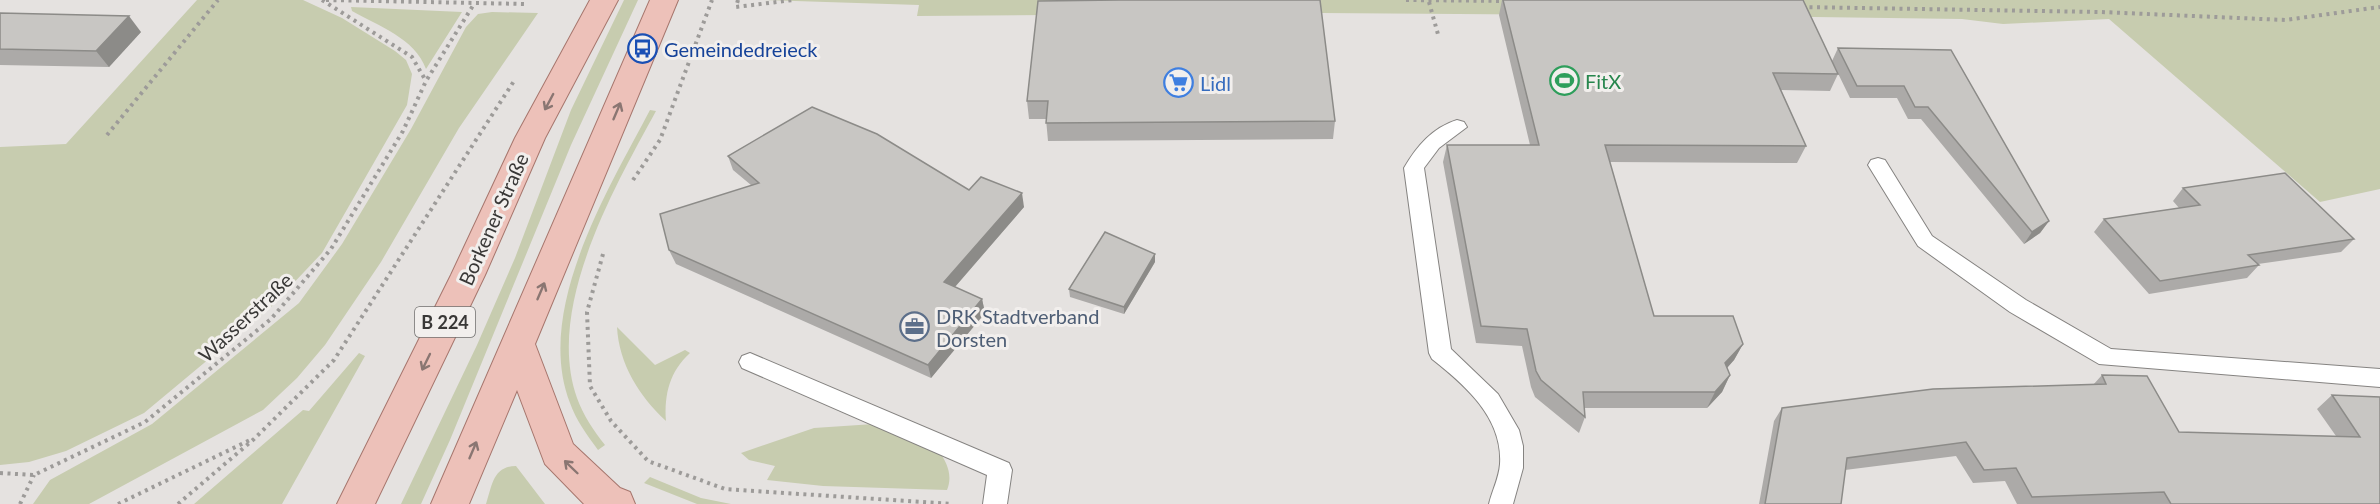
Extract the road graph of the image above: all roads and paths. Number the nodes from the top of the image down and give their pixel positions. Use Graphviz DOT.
graph roads {
  1 [pos="218,0"];
  2 [pos="324,0"];
  3 [pos="604,0"];
  4 [pos="664,0"];
  5 [pos="712,0"];
  6 [pos="738,0"];
  7 [pos="793,0"];
  8 [pos="1406,0"];
  9 [pos="1460,0"];
  10 [pos="1429,2"];
  11 [pos="1519,2"];
  12 [pos="474,4"];
  13 [pos="525,4"];
  14 [pos="1792,6"];
  15 [pos="2380,7"];
  16 [pos="1439,38"];
  17 [pos="515,80"];
  18 [pos="426,81"];
  19 [pos="1457,127"];
  20 [pos="107,135"];
  21 [pos="1878,165"];
  22 [pos="631,184"];
  23 [pos="605,247"];
  24 [pos="518,345"];
  25 [pos="750,362"];
  26 [pos="2380,378"];
  27 [pos="254,439"];
  28 [pos="0,473"];
  29 [pos="34,475"];
  30 [pos="20,504"];
  31 [pos="118,504"];
  32 [pos="178,504"];
  33 [pos="356,504"];
  34 [pos="450,504"];
  35 [pos="615,504"];
  36 [pos="952,504"];
  37 [pos="995,504"];
  38 [pos="1501,504"];
  1 -- 20 [label="path"];
  2 -- 12 [label="path"];
  2 -- 18 [label="path"];
  3 -- 33 [label="main road, Borkener Straße / B 224, one-way"];
  24 -- 4 [label="main road, one-way"];
  5 -- 22 [label="path"];
  6 -- 7 [label="path"];
  8 -- 10 [label="path"];
  9 -- 10 [label="path"];
  9 -- 11 [label="path"];
  10 -- 16 [label="path"];
  12 -- 13 [label="path"];
  12 -- 18 [label="path, Wasserstraße"];
  14 -- 15 [label="path"];
  17 -- 27 [label="path"];
  18 -- 29 [label="path, Wasserstraße"];
  19 -- 38 [label="lane"];
  21 -- 26 [label="lane"];
  23 -- 36 [label="path"];
  34 -- 24 [label="main road, one-way"];
  35 -- 24 [label="main road, one-way"];
  25 -- 37 [label="lane"];
  27 -- 31 [label="path"];
  27 -- 32 [label="path"];
  28 -- 29 [label="path"];
  29 -- 30 [label="path"];
}
